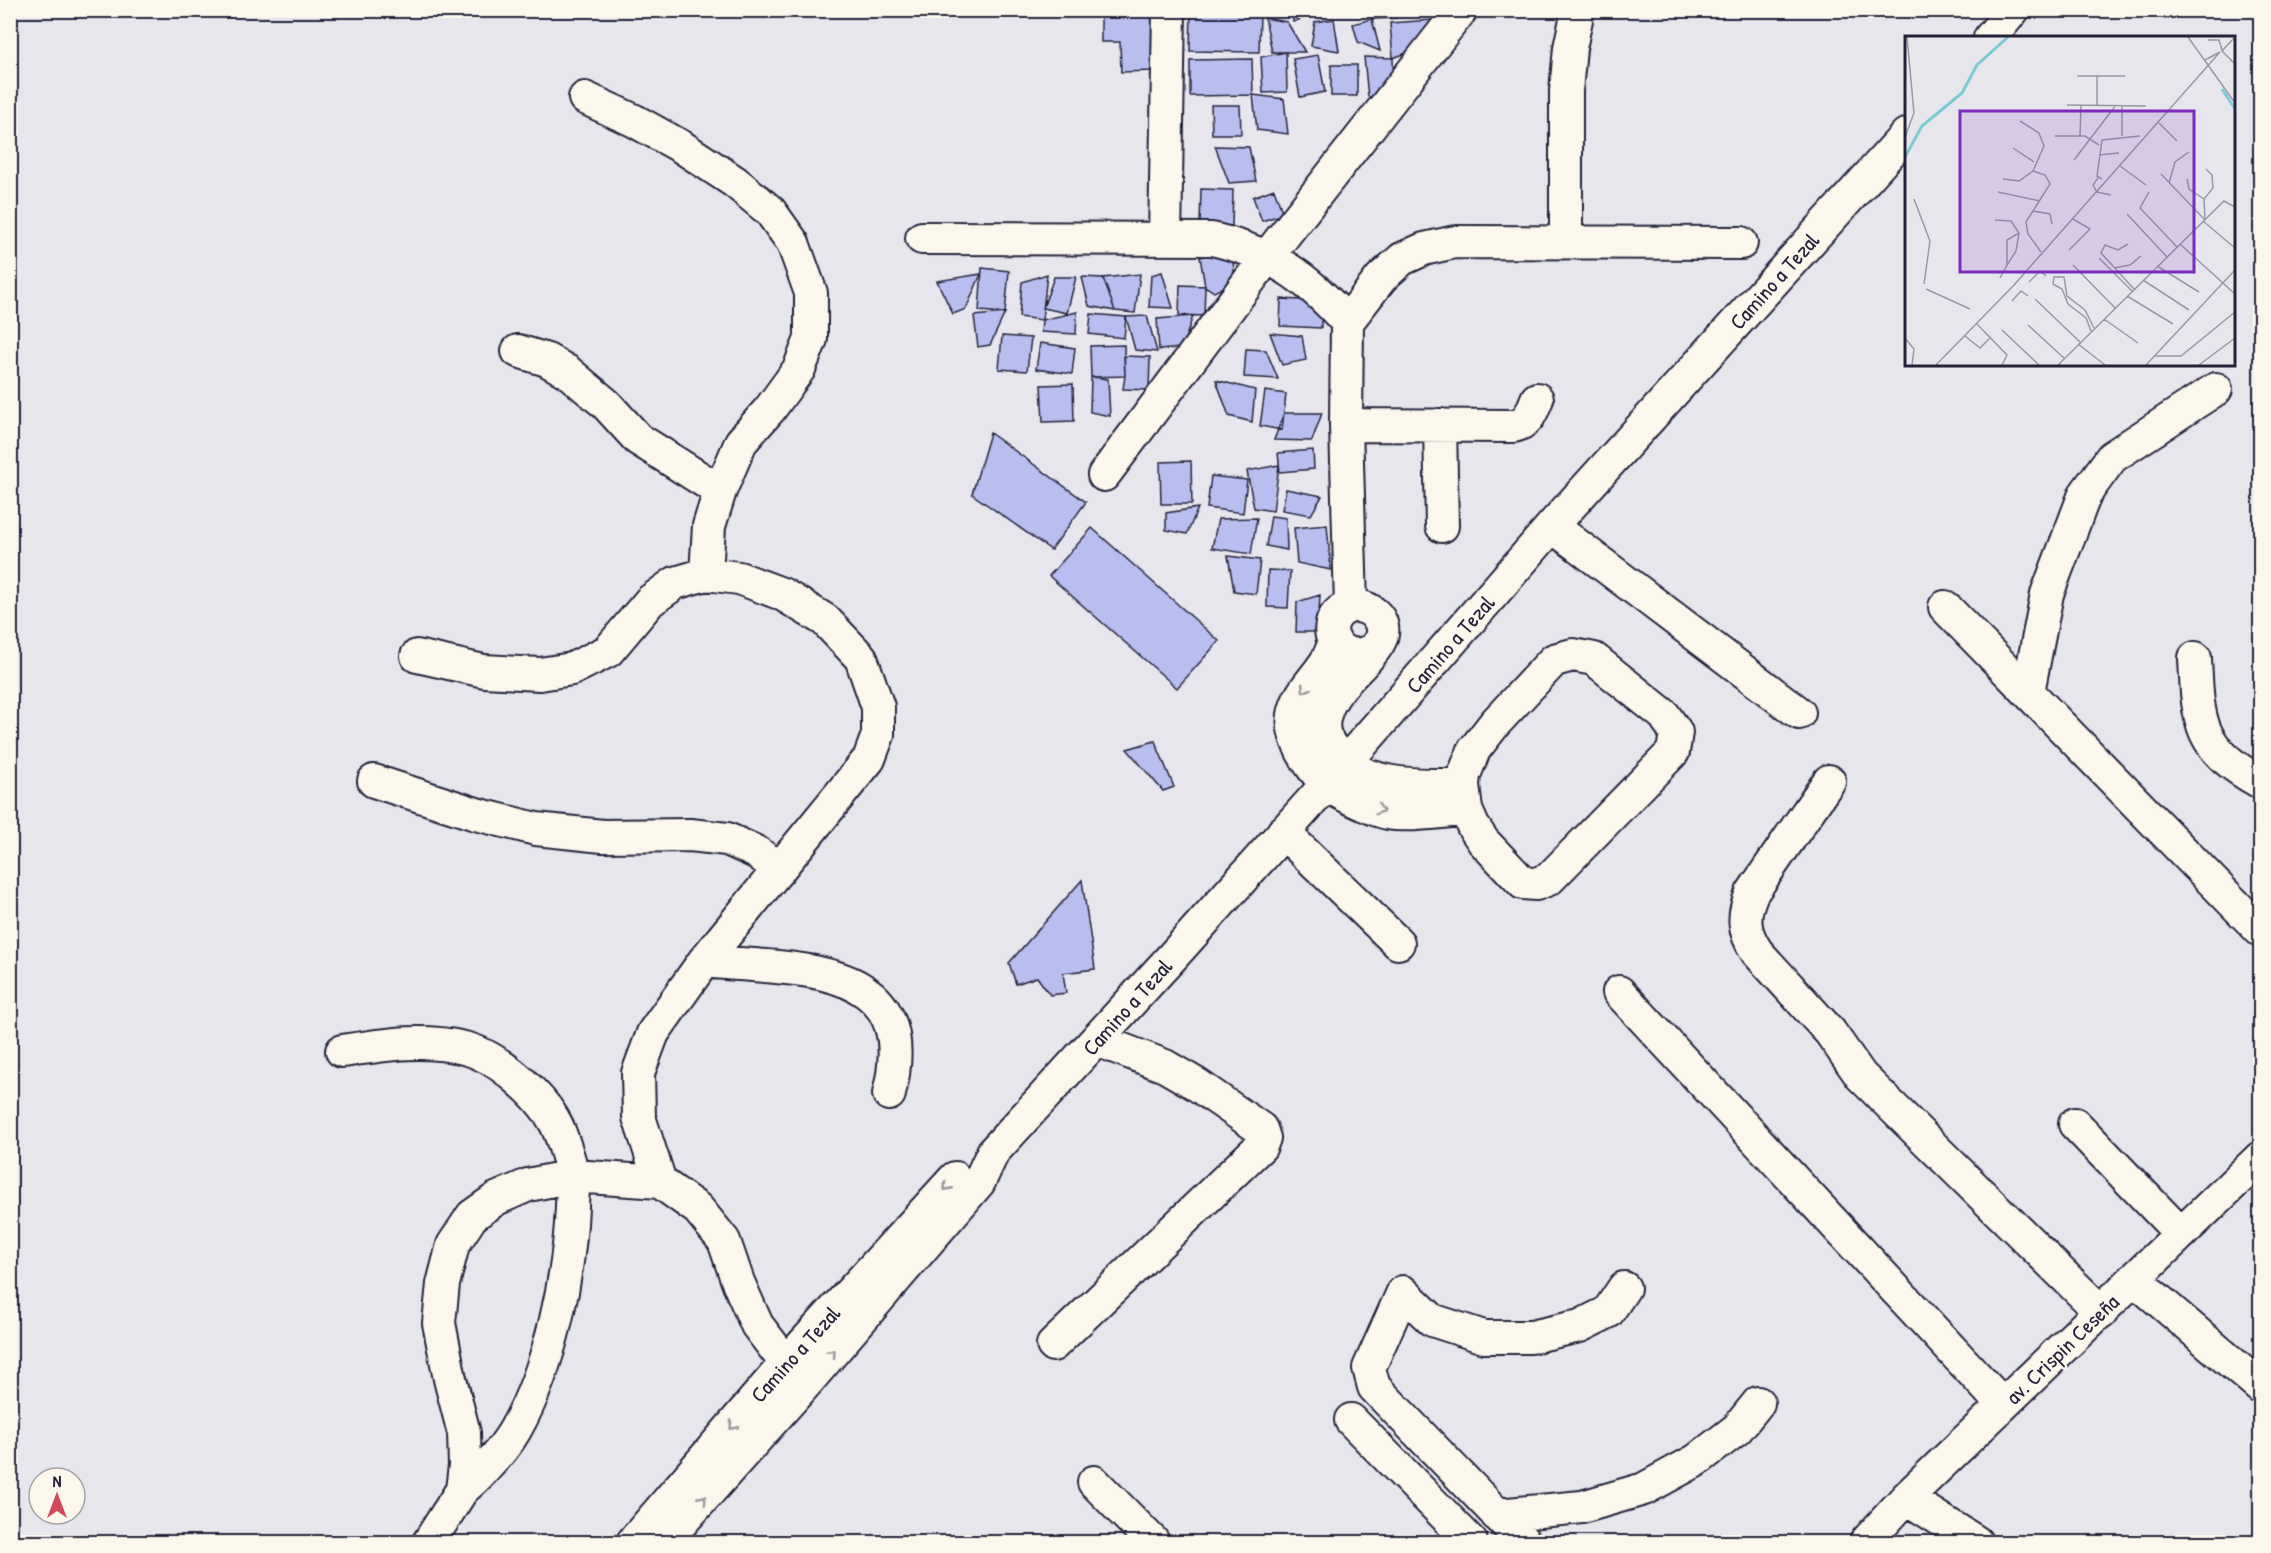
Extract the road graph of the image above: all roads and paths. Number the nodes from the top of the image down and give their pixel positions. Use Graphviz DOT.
graph roads {
  1 [pos="1169,10"];
  2 [pos="1461,10"];
  3 [pos="2013,10"];
  4 [pos="1580,12"];
  5 [pos="1992,36"];
  6 [pos="585,98"];
  7 [pos="1905,136"];
  8 [pos="922,238"];
  9 [pos="1165,239"];
  10 [pos="1566,241"];
  11 [pos="1740,243"];
  12 [pos="1268,257"];
  13 [pos="1347,322"];
  14 [pos="518,351"];
  15 [pos="2216,389"];
  16 [pos="1537,399"];
  17 [pos="1346,425"];
  18 [pos="1440,425"];
  19 [pos="1104,475"];
  20 [pos="720,491"];
  21 [pos="1442,526"];
  22 [pos="1552,526"];
  23 [pos="706,574"];
  24 [pos="1351,606"];
  25 [pos="1945,607"];
  26 [pos="1334,640"];
  27 [pos="1373,650"];
  28 [pos="417,656"];
  29 [pos="2195,658"];
  30 [pos="2028,692"];
  31 [pos="1799,713"];
  32 [pos="1336,774"];
  33 [pos="1829,781"];
  34 [pos="374,782"];
  35 [pos="2260,782"];
  36 [pos="1464,798"];
  37 [pos="1283,832"];
  38 [pos="779,868"];
  39 [pos="2260,930"];
  40 [pos="1398,943"];
  41 [pos="704,961"];
  42 [pos="1619,992"];
  43 [pos="1097,1040"];
  44 [pos="342,1051"];
  45 [pos="889,1094"];
  46 [pos="2075,1124"];
  47 [pos="2260,1158"];
  48 [pos="573,1176"];
  49 [pos="660,1182"];
  50 [pos="2181,1234"];
  51 [pos="2134,1279"];
  52 [pos="1624,1287"];
  53 [pos="2101,1312"];
  54 [pos="1053,1345"];
  55 [pos="796,1373"];
  56 [pos="2260,1387"];
  57 [pos="1758,1403"];
  58 [pos="2003,1405"];
  59 [pos="1351,1420"];
  60 [pos="1094,1482"];
  61 [pos="462,1491"];
  62 [pos="1906,1498"];
  63 [pos="1497,1515"];
  64 [pos="429,1542"];
  65 [pos="633,1542"];
  66 [pos="664,1542"];
  67 [pos="1153,1542"];
  68 [pos="1471,1542"];
  69 [pos="1524,1542"];
  70 [pos="1866,1542"];
  71 [pos="1976,1542"];
  1 -- 9 [label="street"];
  2 -- 12 [label="street"];
  3 -- 5 [label="street"];
  4 -- 10 [label="street"];
  6 -- 20 [label="street"];
  7 -- 22 [label="street, Camino a Tezal"];
  8 -- 9 [label="street"];
  9 -- 12 [label="street"];
  10 -- 11 [label="street"];
  10 -- 13 [label="street"];
  12 -- 13 [label="street"];
  12 -- 19 [label="street"];
  13 -- 17 [label="street"];
  14 -- 20 [label="street"];
  15 -- 30 [label="street"];
  16 -- 18 [label="street"];
  17 -- 18 [label="street"];
  17 -- 24 [label="street"];
  18 -- 21 [label="street"];
  20 -- 23 [label="street"];
  22 -- 31 [label="street"];
  22 -- 32 [label="street, Camino a Tezal"];
  23 -- 28 [label="street"];
  23 -- 38 [label="street"];
  24 -- 26 [label="street"];
  24 -- 27 [label="street"];
  25 -- 30 [label="street"];
  26 -- 27 [label="street"];
  26 -- 32 [label="street, one-way"];
  27 -- 32 [label="street"];
  29 -- 35 [label="street"];
  30 -- 39 [label="street"];
  32 -- 36 [label="street"];
  32 -- 37 [label="street, Camino a Tezal"];
  33 -- 53 [label="street"];
  34 -- 38 [label="street"];
  36 -- 36 [label="street"];
  37 -- 40 [label="street"];
  37 -- 43 [label="street, Camino a Tezal"];
  38 -- 41 [label="street"];
  41 -- 45 [label="street"];
  41 -- 49 [label="street"];
  42 -- 58 [label="street"];
  43 -- 54 [label="street"];
  43 -- 55 [label="street, Camino a Tezal"];
  44 -- 48 [label="street"];
  46 -- 50 [label="street"];
  47 -- 50 [label="street, av. Crispin Ceseña"];
  48 -- 49 [label="street"];
  48 -- 61 [label="street"];
  48 -- 61 [label="street"];
  49 -- 55 [label="street"];
  50 -- 51 [label="street, av. Crispin Ceseña"];
  51 -- 53 [label="street, av. Crispin Ceseña"];
  51 -- 56 [label="street"];
  52 -- 63 [label="street"];
  53 -- 58 [label="street, av. Crispin Ceseña"];
  55 -- 65 [label="street, Camino a Tezal, one-way"];
  66 -- 55 [label="street, Camino a Tezal, one-way"];
  57 -- 63 [label="street"];
  58 -- 62 [label="street, av. Crispin Ceseña"];
  59 -- 68 [label="street"];
  60 -- 67 [label="street"];
  61 -- 64 [label="street"];
  62 -- 70 [label="street, av. Crispin Ceseña"];
  62 -- 71 [label="street"];
  63 -- 69 [label="street"];
}
